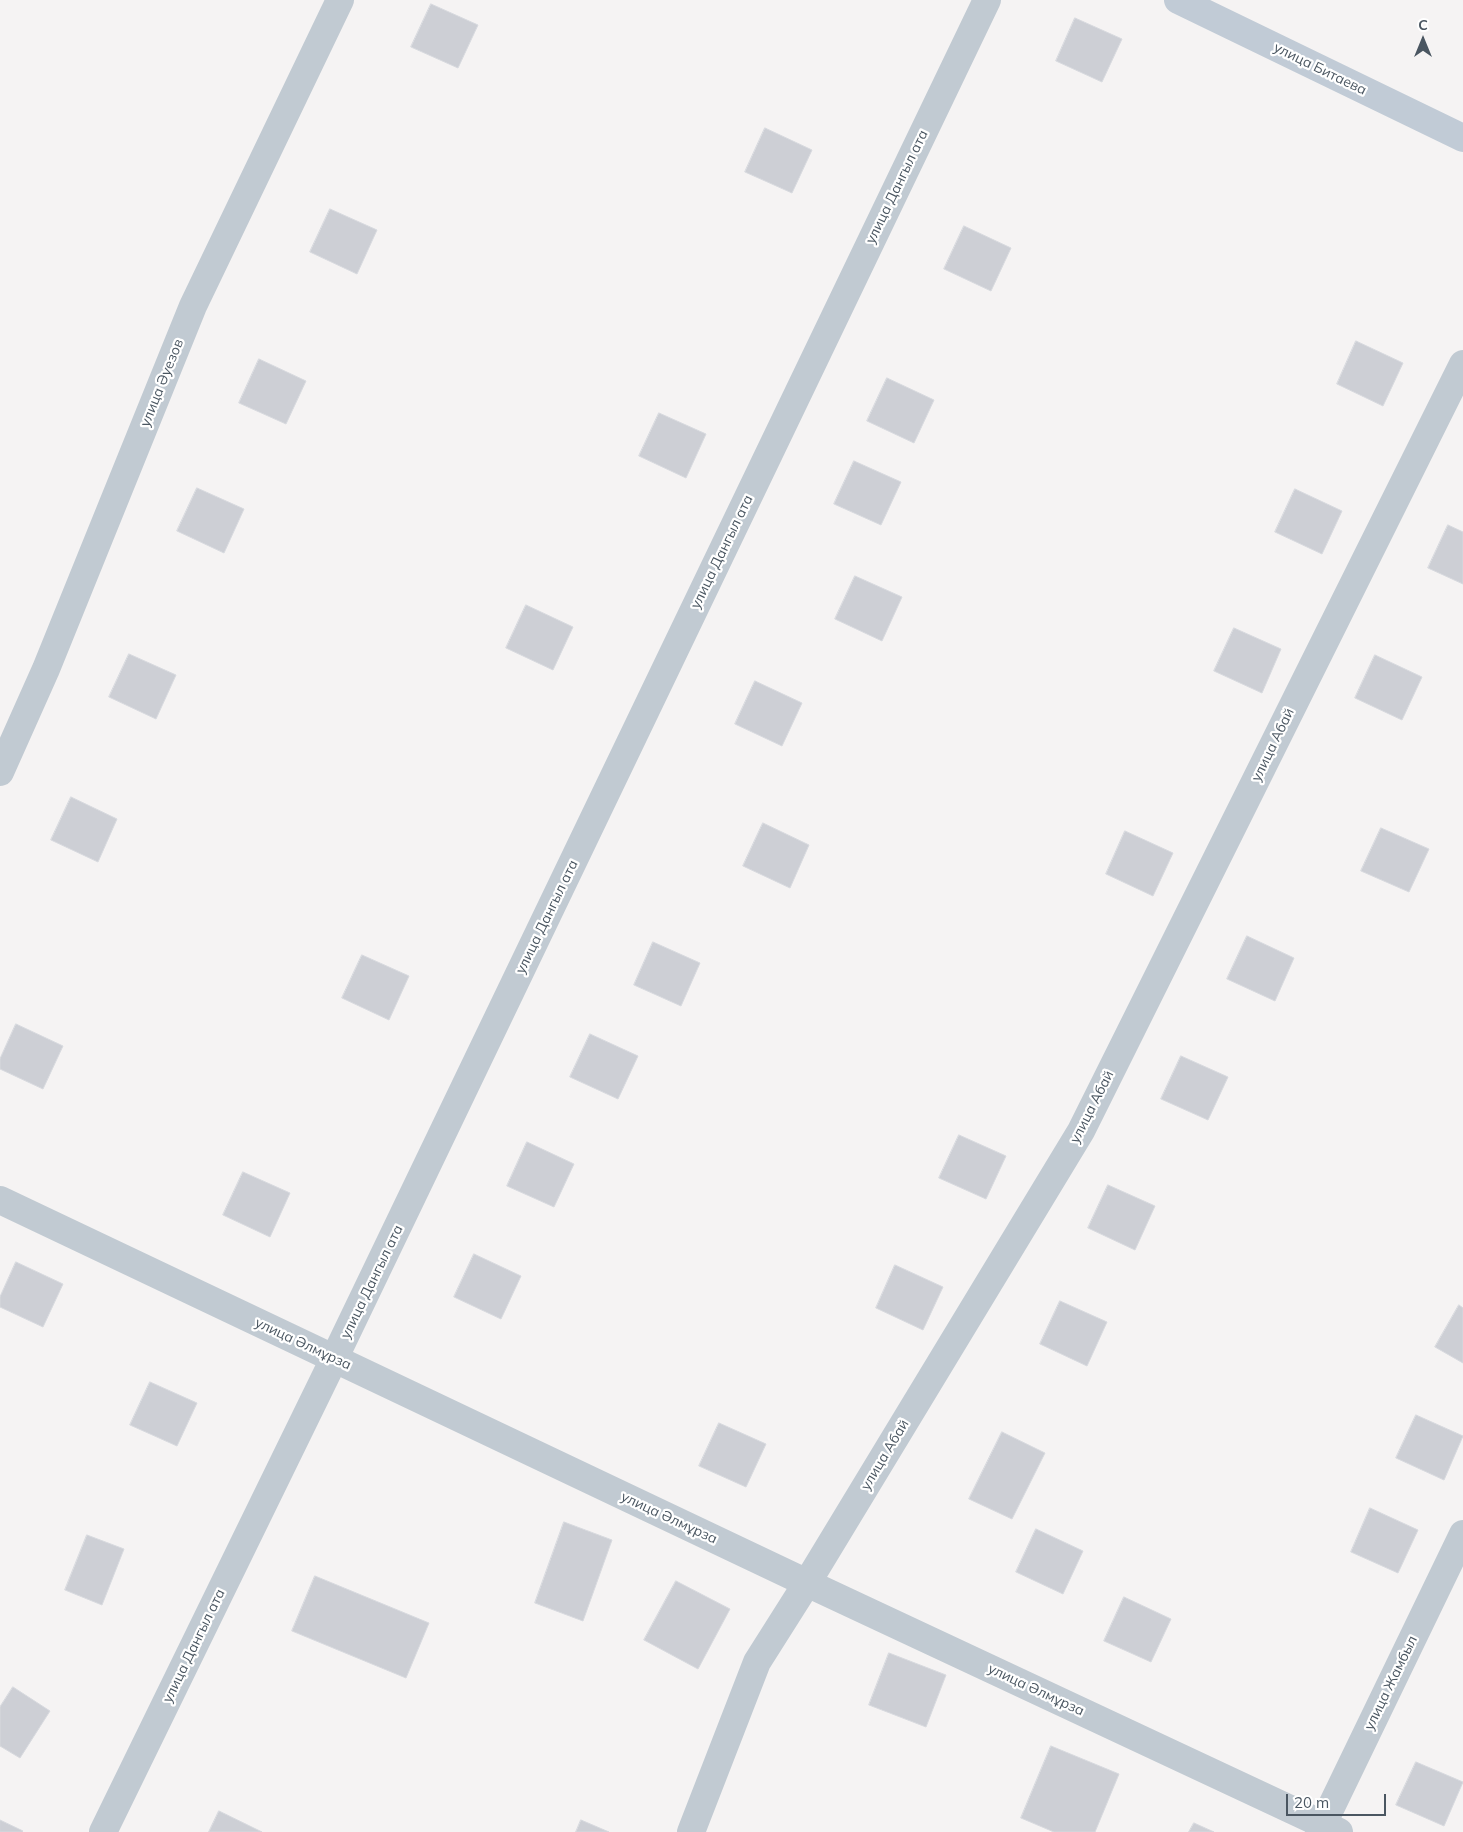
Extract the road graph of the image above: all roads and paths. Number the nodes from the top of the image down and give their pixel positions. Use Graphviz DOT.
graph roads {
  1 [pos="340,0"];
  2 [pos="987,0"];
  3 [pos="1178,0"];
  4 [pos="1463,138"];
  5 [pos="1463,364"];
  6 [pos="0,772"];
  7 [pos="0,1200"];
  8 [pos="334,1359"];
  9 [pos="1463,1534"];
  10 [pos="807,1583"];
  11 [pos="1327,1829"];
  12 [pos="103,1832"];
  13 [pos="691,1832"];
  1 -- 6 [label="street, улица Әуезов"];
  2 -- 8 [label="street, улица Дангыл ата"];
  3 -- 4 [label="street, улица Битаева"];
  5 -- 10 [label="street, улица Абай"];
  7 -- 8 [label="street, улица Әлмұрза"];
  8 -- 10 [label="street, улица Әлмұрза"];
  8 -- 12 [label="street, улица Дангыл ата"];
  9 -- 11 [label="street, улица Жамбыл"];
  10 -- 11 [label="street, улица Әлмұрза"];
  10 -- 13 [label="street, улица Абай"];
}
